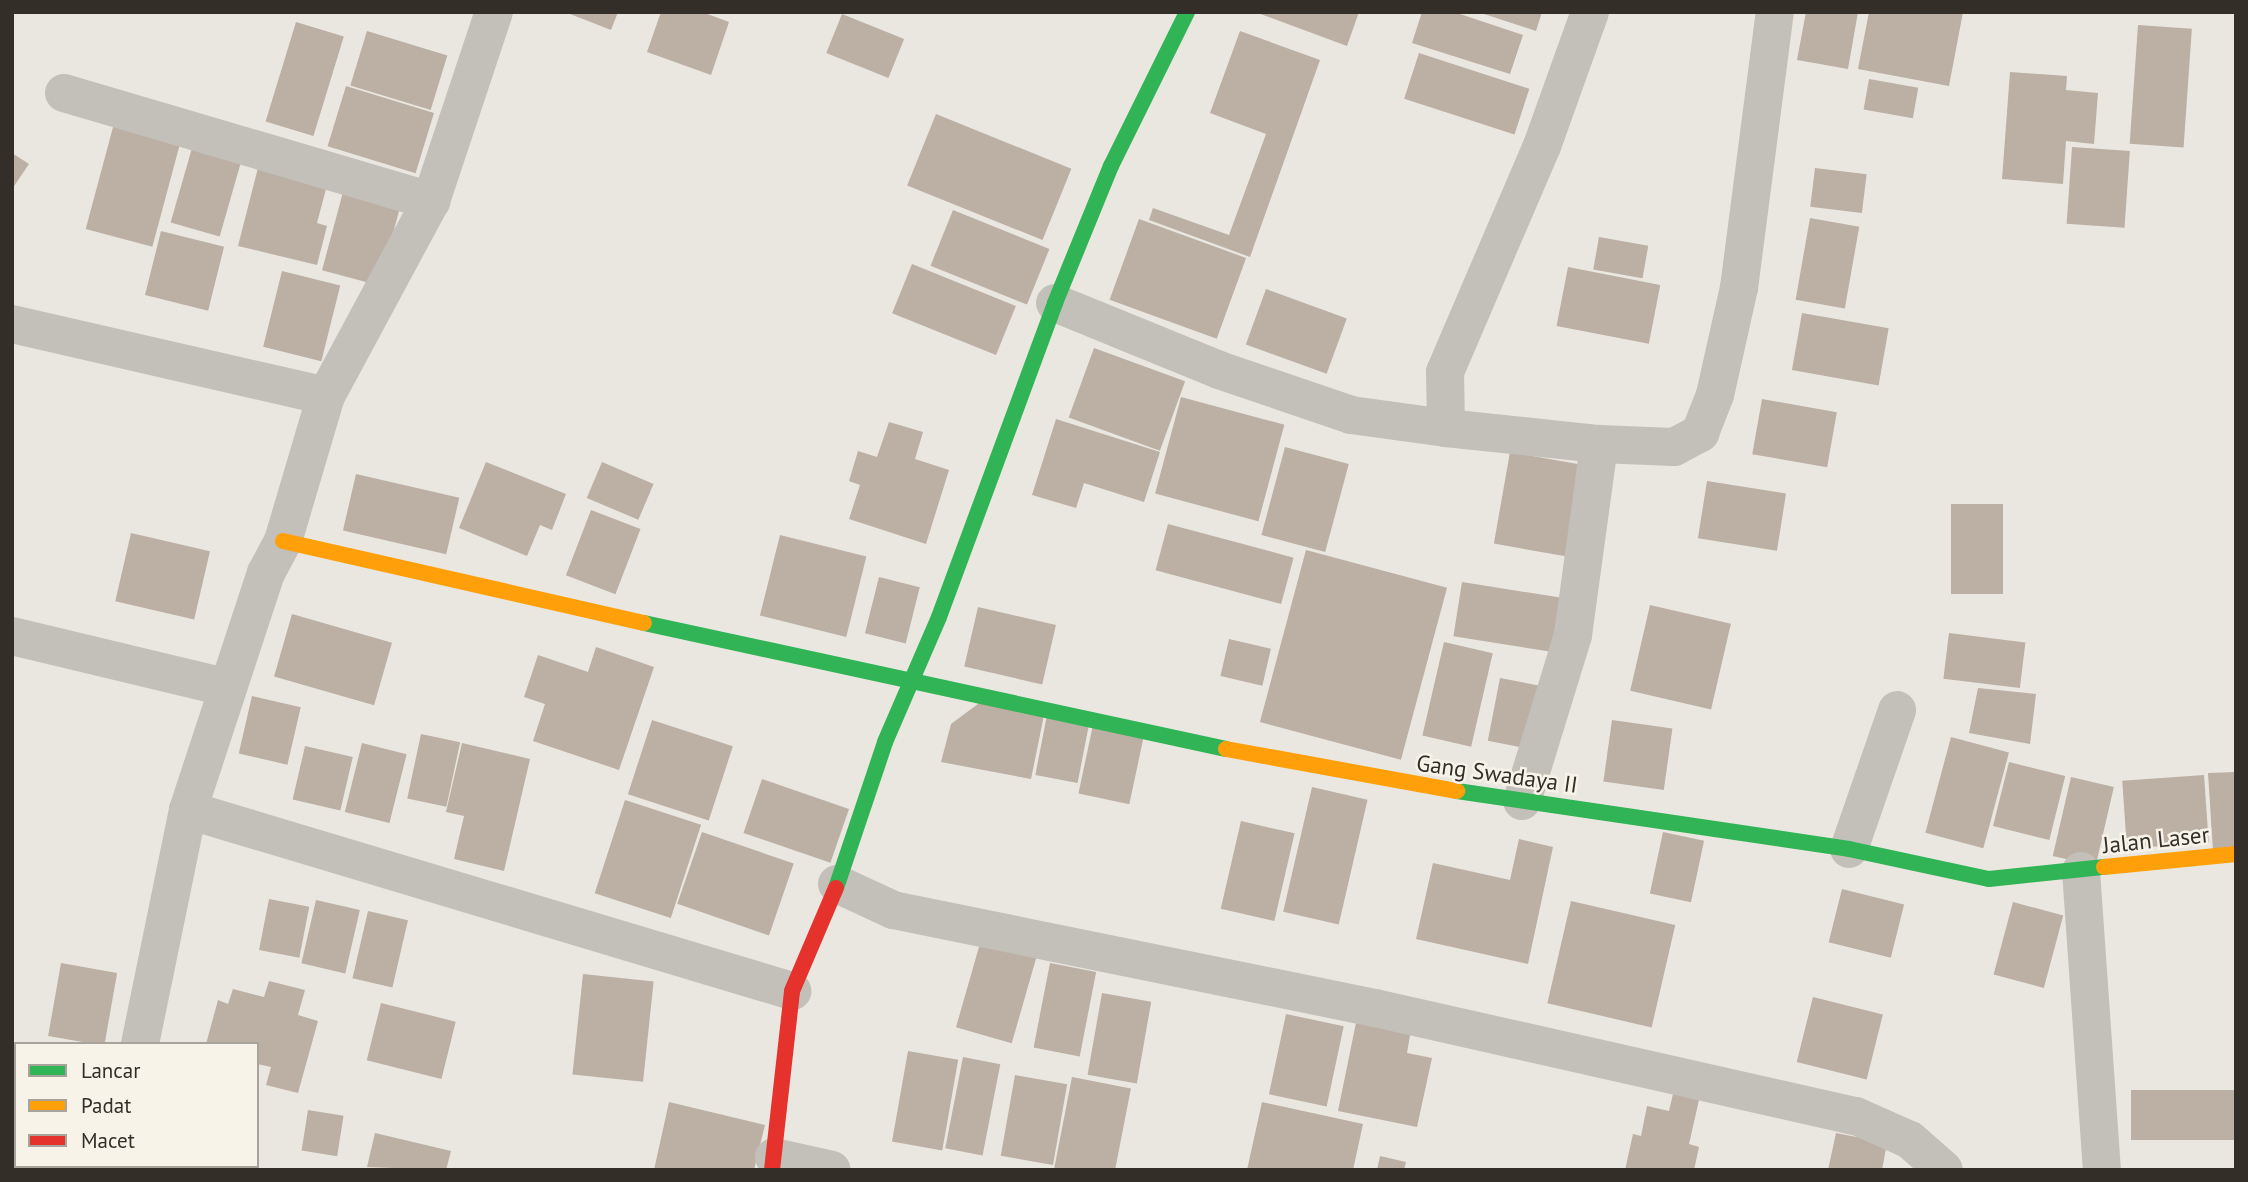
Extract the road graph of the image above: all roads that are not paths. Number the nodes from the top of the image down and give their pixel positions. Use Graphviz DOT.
graph roads {
  1 [pos="494,12"];
  2 [pos="1187,12"];
  3 [pos="1590,12"];
  4 [pos="1775,12"];
  5 [pos="64,93"];
  6 [pos="431,201"];
  7 [pos="1055,303"];
  8 [pos="12,324"];
  9 [pos="326,396"];
  10 [pos="1446,428"];
  11 [pos="1599,444"];
  12 [pos="283,541"];
  13 [pos="12,636"];
  14 [pos="909,683"];
  15 [pos="228,688"];
  16 [pos="1896,710"];
  17 [pos="1522,801"];
  18 [pos="188,810"];
  19 [pos="1849,849"];
  20 [pos="2236,854"];
  21 [pos="2081,872"];
  22 [pos="837,884"];
  23 [pos="792,991"];
  24 [pos="140,1042"];
  25 [pos="773,1163"];
  26 [pos="832,1170"];
  27 [pos="1944,1170"];
  28 [pos="2102,1170"];
  1 -- 6 [label="street"];
  2 -- 7 [label="street"];
  3 -- 10 [label="street"];
  4 -- 11 [label="street"];
  5 -- 6 [label="street"];
  6 -- 9 [label="street"];
  7 -- 10 [label="street"];
  7 -- 14 [label="street"];
  8 -- 9 [label="street"];
  9 -- 12 [label="street"];
  10 -- 11 [label="street"];
  11 -- 17 [label="street"];
  12 -- 14 [label="street, Gang Swadaya II"];
  12 -- 15 [label="street"];
  13 -- 15 [label="street"];
  14 -- 17 [label="street, Gang Swadaya II"];
  14 -- 22 [label="street"];
  15 -- 18 [label="street"];
  16 -- 19 [label="street"];
  17 -- 19 [label="street, Gang Swadaya II"];
  18 -- 23 [label="street"];
  18 -- 24 [label="street"];
  19 -- 21 [label="street, Gang Swadaya II"];
  20 -- 21 [label="street, Jalan Laser"];
  21 -- 28 [label="street"];
  22 -- 23 [label="street"];
  22 -- 27 [label="street"];
  23 -- 25 [label="street"];
  25 -- 26 [label="street"];
}
